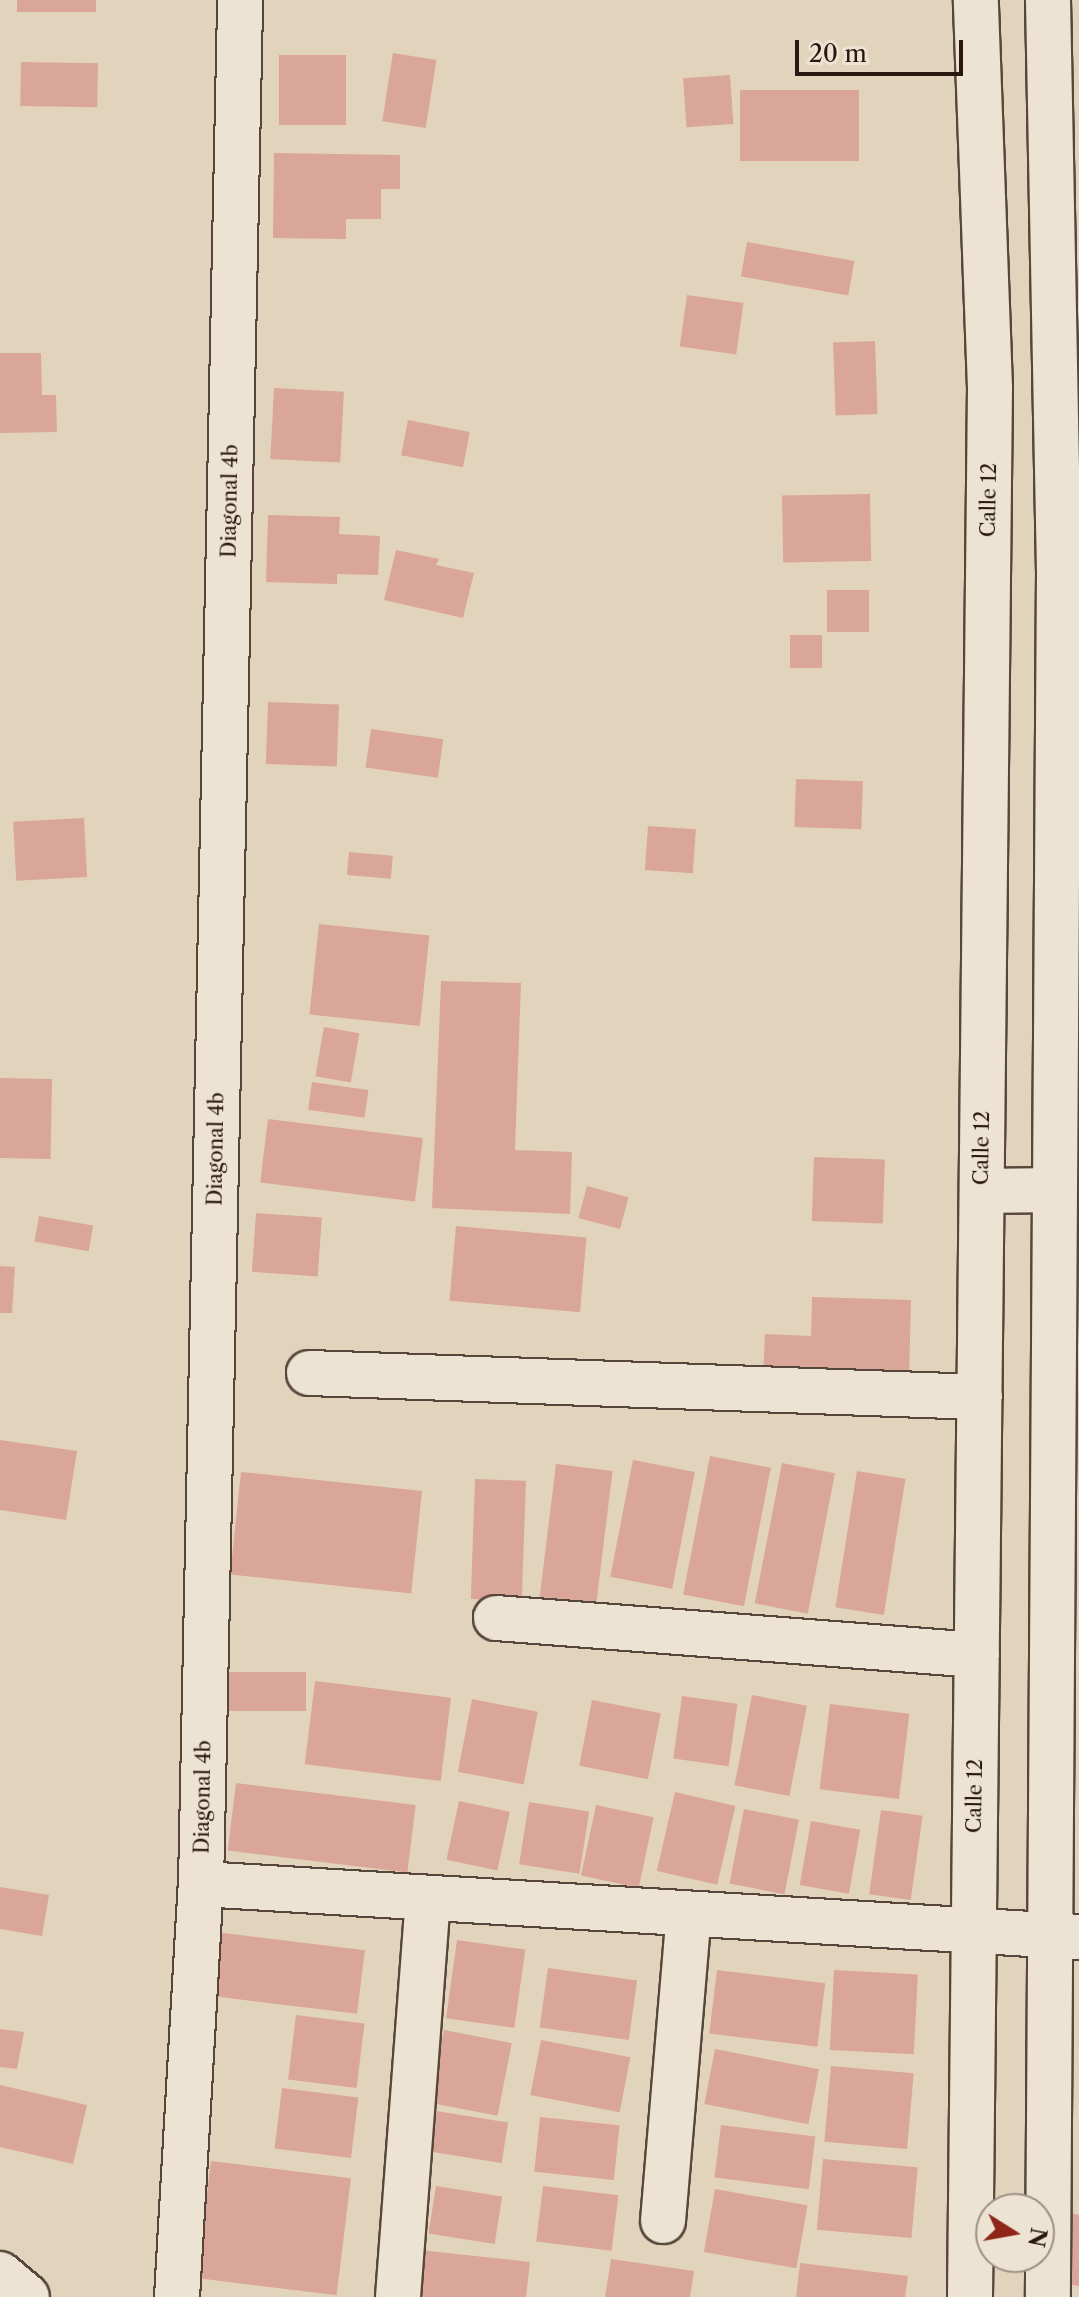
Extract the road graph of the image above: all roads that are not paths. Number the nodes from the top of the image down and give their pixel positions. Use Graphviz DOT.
graph roads {
  1 [pos="240,0"];
  2 [pos="976,0"];
  3 [pos="1048,0"];
  4 [pos="1050,114"];
  5 [pos="980,118"];
  6 [pos="1055,1190"];
  7 [pos="982,1191"];
  8 [pos="309,1373"];
  9 [pos="980,1397"];
  10 [pos="496,1618"];
  11 [pos="977,1655"];
  12 [pos="201,1884"];
  13 [pos="428,1898"];
  14 [pos="689,1914"];
  15 [pos="974,1931"];
  16 [pos="1064,1936"];
  17 [pos="663,2221"];
  18 [pos="0,2274"];
  19 [pos="27,2297"];
  20 [pos="177,2297"];
  21 [pos="398,2297"];
  22 [pos="970,2297"];
  23 [pos="1048,2297"];
  1 -- 12 [label="street, Diagonal 4b"];
  2 -- 5 [label="street, Calle 12"];
  3 -- 4 [label="street"];
  4 -- 5 [label="street"];
  4 -- 6 [label="street"];
  5 -- 7 [label="street, Calle 12"];
  6 -- 7 [label="street"];
  6 -- 16 [label="street"];
  7 -- 9 [label="street, Calle 12"];
  8 -- 9 [label="street"];
  9 -- 11 [label="street, Calle 12"];
  10 -- 11 [label="street"];
  11 -- 15 [label="street, Calle 12"];
  12 -- 13 [label="street"];
  12 -- 20 [label="street, Diagonal 4b"];
  13 -- 14 [label="street"];
  13 -- 21 [label="street"];
  14 -- 15 [label="street"];
  14 -- 17 [label="street"];
  15 -- 16 [label="street"];
  15 -- 22 [label="street, Calle 12"];
  16 -- 23 [label="street"];
  18 -- 19 [label="street"];
}
